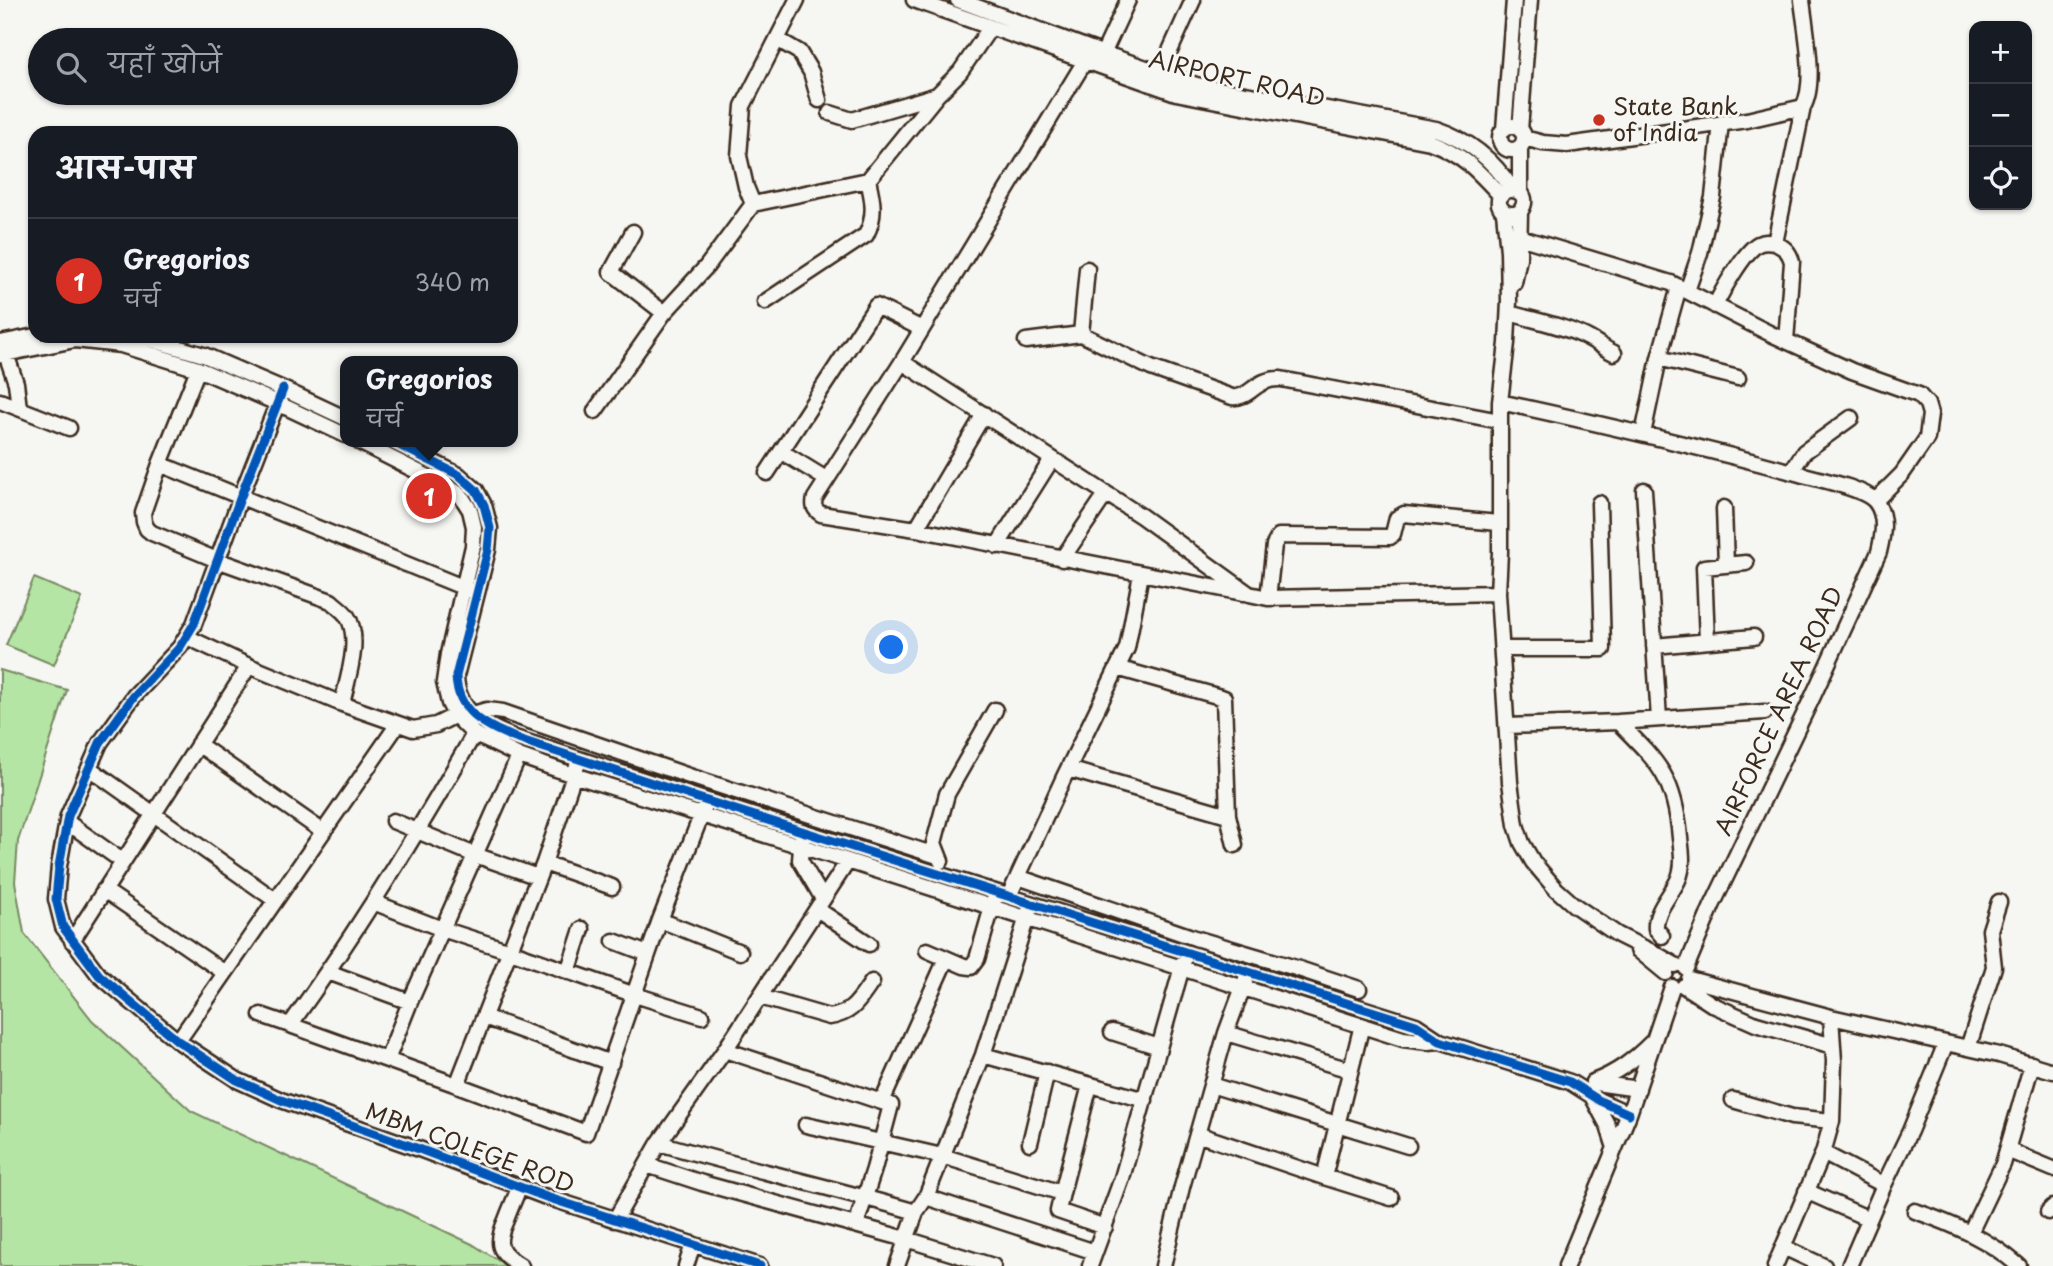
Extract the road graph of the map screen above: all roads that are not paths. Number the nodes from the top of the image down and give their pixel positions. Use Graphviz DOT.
graph roads {
  1 [pos="797,0"];
  2 [pos="914,0"];
  3 [pos="958,0"];
  4 [pos="1128,0"];
  5 [pos="1193,0"];
  6 [pos="1514,0"];
  7 [pos="1531,0"];
  8 [pos="1802,0"];
  9 [pos="990,28"];
  10 [pos="777,39"];
  11 [pos="1103,54"];
  12 [pos="1085,61"];
  13 [pos="1160,73"];
  14 [pos="937,95"];
  15 [pos="819,100"];
  16 [pos="1803,107"];
  17 [pos="830,113"];
  18 [pos="1721,123"];
  19 [pos="1518,141"];
  20 [pos="868,180"];
  21 [pos="1510,189"];
  22 [pos="753,204"];
  23 [pos="1504,212"];
  24 [pos="1520,212"];
  25 [pos="633,232"];
  26 [pos="1519,237"];
  27 [pos="1775,243"];
  28 [pos="1087,269"];
  29 [pos="1683,289"];
  30 [pos="765,302"];
  31 [pos="1715,306"];
  32 [pos="1509,307"];
  33 [pos="664,313"];
  34 [pos="922,329"];
  35 [pos="1081,334"];
  36 [pos="28,339"];
  37 [pos="1026,341"];
  38 [pos="1786,341"];
  39 [pos="57,343"];
  40 [pos="106,343"];
  41 [pos="163,343"];
  42 [pos="2,350"];
  43 [pos="1614,353"];
  44 [pos="1659,358"];
  45 [pos="902,362"];
  46 [pos="198,369"];
  47 [pos="1738,378"];
  48 [pos="283,389"];
  49 [pos="0,401"];
  50 [pos="1500,402"];
  51 [pos="277,403"];
  52 [pos="19,408"];
  53 [pos="595,411"];
  54 [pos="984,414"];
  55 [pos="340,416"];
  56 [pos="1851,418"];
  57 [pos="1500,421"];
  58 [pos="69,428"];
  59 [pos="340,433"];
  60 [pos="1643,434"];
  61 [pos="369,447"];
  62 [pos="403,447"];
  63 [pos="782,452"];
  64 [pos="1052,459"];
  65 [pos="160,464"];
  66 [pos="1791,472"];
  67 [pos="767,473"];
  68 [pos="826,479"];
  69 [pos="1644,490"];
  70 [pos="1106,494"];
  71 [pos="241,496"];
  72 [pos="1875,501"];
  73 [pos="1599,503"];
  74 [pos="1724,508"];
  75 [pos="1498,523"];
  76 [pos="916,529"];
  77 [pos="997,546"];
  78 [pos="1062,559"];
  79 [pos="217,560"];
  80 [pos="1746,563"];
  81 [pos="1726,565"];
  82 [pos="1141,575"];
  83 [pos="464,588"];
  84 [pos="478,593"];
  85 [pos="1497,593"];
  86 [pos="1249,594"];
  87 [pos="1268,598"];
  88 [pos="187,636"];
  89 [pos="1754,637"];
  90 [pos="1707,641"];
  91 [pos="1654,646"];
  92 [pos="1503,649"];
  93 [pos="248,666"];
  94 [pos="1117,668"];
  95 [pos="342,704"];
  96 [pos="995,710"];
  97 [pos="1765,712"];
  98 [pos="465,713"];
  99 [pos="1659,719"];
  100 [pos="1618,722"];
  101 [pos="398,724"];
  102 [pos="1507,726"];
  103 [pos="474,734"];
  104 [pos="198,744"];
  105 [pos="625,754"];
  106 [pos="519,756"];
  107 [pos="579,759"];
  108 [pos="89,768"];
  109 [pos="1068,769"];
  110 [pos="618,772"];
  111 [pos="573,775"];
  112 [pos="705,808"];
  113 [pos="154,813"];
  114 [pos="1228,815"];
  115 [pos="393,821"];
  116 [pos="67,822"];
  117 [pos="322,831"];
  118 [pos="418,832"];
  119 [pos="802,838"];
  120 [pos="1235,845"];
  121 [pos="475,855"];
  122 [pos="938,856"];
  123 [pos="122,861"];
  124 [pos="848,861"];
  125 [pos="541,870"];
  126 [pos="950,877"];
  127 [pos="1018,877"];
  128 [pos="612,887"];
  129 [pos="104,890"];
  130 [pos="999,899"];
  131 [pos="275,900"];
  132 [pos="373,902"];
  133 [pos="1999,902"];
  134 [pos="820,904"];
  135 [pos="1029,910"];
  136 [pos="660,920"];
  137 [pos="442,929"];
  138 [pos="582,929"];
  139 [pos="1662,936"];
  140 [pos="1195,938"];
  141 [pos="72,941"];
  142 [pos="614,941"];
  143 [pos="869,944"];
  144 [pos="927,950"];
  145 [pos="510,951"];
  146 [pos="740,952"];
  147 [pos="1188,953"];
  148 [pos="648,954"];
  149 [pos="946,958"];
  150 [pos="1182,968"];
  151 [pos="1248,971"];
  152 [pos="328,972"];
  153 [pos="568,972"];
  154 [pos="225,973"];
  155 [pos="1679,976"];
  156 [pos="872,982"];
  157 [pos="1244,988"];
  158 [pos="1359,989"];
  159 [pos="635,995"];
  160 [pos="760,997"];
  161 [pos="410,1002"];
  162 [pos="261,1015"];
  163 [pos="702,1016"];
  164 [pos="484,1017"];
  165 [pos="1832,1017"];
  166 [pos="290,1025"];
  167 [pos="1363,1025"];
  168 [pos="1112,1032"];
  169 [pos="1226,1033"];
  170 [pos="1654,1040"];
  171 [pos="178,1041"];
  172 [pos="1440,1041"];
  173 [pos="1946,1043"];
  174 [pos="1833,1046"];
  175 [pos="1159,1047"];
  176 [pos="1968,1048"];
  177 [pos="725,1050"];
  178 [pos="984,1055"];
  179 [pos="387,1060"];
  180 [pos="611,1063"];
  181 [pos="2032,1065"];
  182 [pos="1350,1070"];
  183 [pos="2053,1071"];
  184 [pos="1047,1072"];
  185 [pos="457,1085"];
  186 [pos="1090,1085"];
  187 [pos="1211,1086"];
  188 [pos="1592,1089"];
  189 [pos="1638,1089"];
  190 [pos="1145,1100"];
  191 [pos="1733,1100"];
  192 [pos="882,1102"];
  193 [pos="1629,1115"];
  194 [pos="1832,1122"];
  195 [pos="1337,1123"];
  196 [pos="806,1125"];
  197 [pos="1197,1134"];
  198 [pos="659,1143"];
  199 [pos="881,1143"];
  200 [pos="1030,1143"];
  201 [pos="1409,1146"];
  202 [pos="1615,1148"];
  203 [pos="2007,1150"];
  204 [pos="1823,1153"];
  205 [pos="942,1156"];
  206 [pos="646,1165"];
  207 [pos="2053,1170"];
  208 [pos="1324,1177"];
  209 [pos="1884,1185"];
  210 [pos="519,1188"];
  211 [pos="1806,1191"];
  212 [pos="1062,1193"];
  213 [pos="866,1197"];
  214 [pos="926,1197"];
  215 [pos="1391,1198"];
  216 [pos="1915,1211"];
  217 [pos="916,1212"];
  218 [pos="1869,1219"];
  219 [pos="615,1220"];
  220 [pos="856,1225"];
  221 [pos="1104,1227"];
  222 [pos="1970,1233"];
  223 [pos="906,1239"];
  224 [pos="693,1244"];
  225 [pos="1783,1247"];
  226 [pos="1092,1259"];
  227 [pos="521,1266"];
  228 [pos="686,1266"];
  229 [pos="760,1266"];
  230 [pos="897,1266"];
  231 [pos="993,1266"];
  232 [pos="1163,1266"];
  233 [pos="1566,1266"];
  234 [pos="1775,1266"];
  235 [pos="1824,1266"];
  236 [pos="1849,1266"];
  237 [pos="2019,1266"];
  1 -- 10 [label="street"];
  2 -- 9 [label="street, AIRPORT ROAD"];
  3 -- 11 [label="street, AIRPORT ROAD"];
  4 -- 11 [label="street"];
  5 -- 13 [label="street"];
  6 -- 19 [label="street"];
  7 -- 19 [label="street"];
  8 -- 16 [label="street"];
  9 -- 12 [label="street, AIRPORT ROAD"];
  9 -- 14 [label="street"];
  10 -- 15 [label="street"];
  10 -- 22 [label="street"];
  11 -- 13 [label="street, AIRPORT ROAD"];
  12 -- 21 [label="street, AIRPORT ROAD"];
  12 -- 34 [label="street"];
  13 -- 21 [label="street, AIRPORT ROAD"];
  14 -- 17 [label="street"];
  14 -- 20 [label="street"];
  16 -- 18 [label="street"];
  16 -- 27 [label="street"];
  18 -- 19 [label="street"];
  18 -- 29 [label="street"];
  19 -- 21 [label="street"];
  20 -- 22 [label="street"];
  20 -- 30 [label="street"];
  21 -- 23 [label="street"];
  21 -- 24 [label="street"];
  22 -- 33 [label="street"];
  23 -- 24 [label="street"];
  23 -- 32 [label="street"];
  24 -- 26 [label="street"];
  25 -- 33 [label="street"];
  26 -- 29 [label="street"];
  26 -- 32 [label="street"];
  27 -- 31 [label="street"];
  27 -- 38 [label="street"];
  28 -- 35 [label="street"];
  29 -- 31 [label="street"];
  29 -- 44 [label="street"];
  31 -- 38 [label="street"];
  32 -- 43 [label="street"];
  32 -- 50 [label="street"];
  33 -- 53 [label="street"];
  34 -- 45 [label="street"];
  34 -- 63 [label="street"];
  35 -- 37 [label="street"];
  35 -- 57 [label="street"];
  36 -- 42 [label="street"];
  38 -- 72 [label="street"];
  39 -- 42 [label="street"];
  40 -- 46 [label="street"];
  41 -- 48 [label="street"];
  42 -- 52 [label="street"];
  44 -- 47 [label="street"];
  44 -- 60 [label="street"];
  45 -- 54 [label="street"];
  45 -- 68 [label="street"];
  46 -- 51 [label="street"];
  46 -- 65 [label="street"];
  48 -- 51 [label="street, MBM COLEGE ROD"];
  48 -- 55 [label="street"];
  49 -- 52 [label="street"];
  50 -- 57 [label="street"];
  50 -- 60 [label="street"];
  51 -- 59 [label="street"];
  51 -- 71 [label="street, MBM COLEGE ROD"];
  52 -- 58 [label="street"];
  54 -- 64 [label="street"];
  54 -- 76 [label="street"];
  56 -- 66 [label="street"];
  57 -- 75 [label="street"];
  60 -- 66 [label="street"];
  61 -- 83 [label="street"];
  62 -- 84 [label="street"];
  63 -- 67 [label="street"];
  63 -- 68 [label="street"];
  64 -- 70 [label="street"];
  64 -- 77 [label="street"];
  65 -- 71 [label="street"];
  65 -- 79 [label="street"];
  66 -- 72 [label="street"];
  68 -- 76 [label="street"];
  69 -- 91 [label="street"];
  70 -- 78 [label="street"];
  70 -- 86 [label="street"];
  71 -- 79 [label="street, MBM COLEGE ROD"];
  71 -- 83 [label="street"];
  72 -- 155 [label="street, AIRFORCE AREA ROAD"];
  73 -- 92 [label="street"];
  74 -- 81 [label="street"];
  75 -- 85 [label="street"];
  75 -- 87 [label="street"];
  76 -- 77 [label="street"];
  77 -- 78 [label="street"];
  78 -- 82 [label="street"];
  79 -- 88 [label="street, MBM COLEGE ROD"];
  79 -- 95 [label="street"];
  80 -- 81 [label="street"];
  81 -- 90 [label="street"];
  82 -- 86 [label="street"];
  82 -- 94 [label="street"];
  83 -- 84 [label="street"];
  83 -- 98 [label="street"];
  84 -- 98 [label="street"];
  85 -- 87 [label="street"];
  85 -- 92 [label="street"];
  86 -- 87 [label="street"];
  88 -- 93 [label="street"];
  88 -- 108 [label="street, MBM COLEGE ROD"];
  89 -- 90 [label="street"];
  90 -- 91 [label="street"];
  91 -- 99 [label="street"];
  92 -- 102 [label="street"];
  93 -- 95 [label="street"];
  93 -- 104 [label="street"];
  94 -- 109 [label="street"];
  94 -- 114 [label="street"];
  95 -- 101 [label="street"];
  96 -- 122 [label="street"];
  97 -- 99 [label="street"];
  98 -- 101 [label="street"];
  98 -- 103 [label="street"];
  98 -- 105 [label="street"];
  98 -- 107 [label="street"];
  99 -- 100 [label="street"];
  100 -- 102 [label="street"];
  100 -- 139 [label="street"];
  101 -- 117 [label="street"];
  102 -- 155 [label="street"];
  103 -- 106 [label="street"];
  103 -- 118 [label="street"];
  104 -- 113 [label="street"];
  104 -- 117 [label="street"];
  105 -- 110 [label="street"];
  105 -- 122 [label="street"];
  106 -- 111 [label="street"];
  106 -- 121 [label="street"];
  107 -- 110 [label="street"];
  107 -- 111 [label="street"];
  108 -- 113 [label="street"];
  108 -- 116 [label="street, MBM COLEGE ROD"];
  109 -- 114 [label="street"];
  109 -- 127 [label="street"];
  110 -- 112 [label="street"];
  111 -- 112 [label="street"];
  111 -- 125 [label="street"];
  112 -- 119 [label="street"];
  112 -- 136 [label="street"];
  113 -- 123 [label="street"];
  113 -- 131 [label="street"];
  114 -- 120 [label="street"];
  115 -- 118 [label="street"];
  116 -- 123 [label="street"];
  116 -- 141 [label="street, MBM COLEGE ROD"];
  117 -- 131 [label="street"];
  118 -- 121 [label="street"];
  118 -- 132 [label="street"];
  119 -- 124 [label="street"];
  119 -- 126 [label="street"];
  119 -- 134 [label="street"];
  121 -- 125 [label="street"];
  121 -- 137 [label="street"];
  122 -- 126 [label="street"];
  123 -- 129 [label="street"];
  124 -- 130 [label="street"];
  124 -- 134 [label="street"];
  125 -- 128 [label="street"];
  125 -- 145 [label="street"];
  126 -- 130 [label="street"];
  127 -- 130 [label="street"];
  127 -- 140 [label="street"];
  129 -- 141 [label="street"];
  129 -- 154 [label="street"];
  130 -- 135 [label="street"];
  130 -- 149 [label="street"];
  131 -- 154 [label="street"];
  132 -- 137 [label="street"];
  132 -- 152 [label="street"];
  133 -- 176 [label="street"];
  134 -- 143 [label="street"];
  134 -- 160 [label="street"];
  135 -- 147 [label="street"];
  135 -- 150 [label="street"];
  135 -- 178 [label="street"];
  136 -- 146 [label="street"];
  136 -- 148 [label="street"];
  137 -- 145 [label="street"];
  137 -- 161 [label="street"];
  138 -- 153 [label="street"];
  140 -- 147 [label="street"];
  140 -- 158 [label="street"];
  141 -- 171 [label="street, MBM COLEGE ROD"];
  142 -- 148 [label="street"];
  144 -- 149 [label="street"];
  145 -- 153 [label="street"];
  145 -- 164 [label="street"];
  147 -- 150 [label="street"];
  147 -- 151 [label="street"];
  148 -- 159 [label="street"];
  149 -- 192 [label="street"];
  150 -- 157 [label="street"];
  150 -- 175 [label="street"];
  151 -- 157 [label="street"];
  151 -- 172 [label="street"];
  152 -- 161 [label="street"];
  152 -- 166 [label="street"];
  153 -- 159 [label="street"];
  154 -- 171 [label="street"];
  155 -- 165 [label="street"];
  155 -- 170 [label="street, AIRFORCE AREA ROAD"];
  155 -- 174 [label="street"];
  156 -- 160 [label="street"];
  157 -- 167 [label="street"];
  157 -- 169 [label="street"];
  159 -- 163 [label="street"];
  159 -- 180 [label="street"];
  160 -- 177 [label="street"];
  161 -- 179 [label="street"];
  162 -- 166 [label="street"];
  164 -- 180 [label="street"];
  164 -- 185 [label="street"];
  165 -- 173 [label="street"];
  165 -- 174 [label="street"];
  166 -- 179 [label="street"];
  167 -- 172 [label="street"];
  167 -- 182 [label="street"];
  168 -- 175 [label="street"];
  169 -- 182 [label="street"];
  169 -- 187 [label="street"];
  170 -- 188 [label="street"];
  170 -- 189 [label="street, AIRFORCE AREA ROAD"];
  171 -- 210 [label="street, MBM COLEGE ROD"];
  172 -- 188 [label="street"];
  173 -- 176 [label="street"];
  173 -- 209 [label="street"];
  174 -- 194 [label="street"];
  175 -- 190 [label="street"];
  176 -- 181 [label="street"];
  177 -- 192 [label="street"];
  177 -- 198 [label="street"];
  178 -- 184 [label="street"];
  178 -- 205 [label="street"];
  179 -- 185 [label="street"];
  180 -- 185 [label="street"];
  181 -- 183 [label="street"];
  181 -- 203 [label="street"];
  182 -- 195 [label="street"];
  184 -- 186 [label="street"];
  184 -- 200 [label="street"];
  186 -- 190 [label="street"];
  186 -- 212 [label="street"];
  187 -- 195 [label="street"];
  187 -- 197 [label="street"];
  188 -- 189 [label="street"];
  188 -- 193 [label="street"];
  188 -- 202 [label="street"];
  189 -- 193 [label="street, AIRFORCE AREA ROAD"];
  190 -- 221 [label="street"];
  191 -- 194 [label="street"];
  192 -- 199 [label="street"];
  193 -- 202 [label="street, AIRFORCE AREA ROAD"];
  194 -- 204 [label="street"];
  195 -- 201 [label="street"];
  195 -- 208 [label="street"];
  196 -- 199 [label="street"];
  197 -- 208 [label="street"];
  197 -- 232 [label="street"];
  198 -- 206 [label="street"];
  198 -- 213 [label="street"];
  199 -- 205 [label="street"];
  199 -- 213 [label="street"];
  202 -- 233 [label="street, AIRFORCE AREA ROAD"];
  203 -- 207 [label="street"];
  203 -- 222 [label="street"];
  204 -- 209 [label="street"];
  204 -- 211 [label="street"];
  205 -- 212 [label="street"];
  205 -- 214 [label="street"];
  206 -- 219 [label="street"];
  206 -- 220 [label="street"];
  208 -- 215 [label="street"];
  209 -- 218 [label="street"];
  210 -- 219 [label="street, MBM COLEGE ROD"];
  210 -- 227 [label="street"];
  211 -- 218 [label="street"];
  211 -- 225 [label="street"];
  212 -- 221 [label="street"];
  213 -- 217 [label="street"];
  213 -- 220 [label="street"];
  214 -- 217 [label="street"];
  214 -- 226 [label="street"];
  216 -- 222 [label="street"];
  217 -- 223 [label="street"];
  218 -- 236 [label="street"];
  219 -- 224 [label="street, MBM COLEGE ROD"];
  220 -- 223 [label="street"];
  221 -- 226 [label="street"];
  222 -- 237 [label="street"];
  223 -- 230 [label="street"];
  223 -- 231 [label="street"];
  224 -- 228 [label="street"];
  224 -- 229 [label="street, MBM COLEGE ROD"];
  225 -- 234 [label="street"];
  225 -- 235 [label="street"];
}
